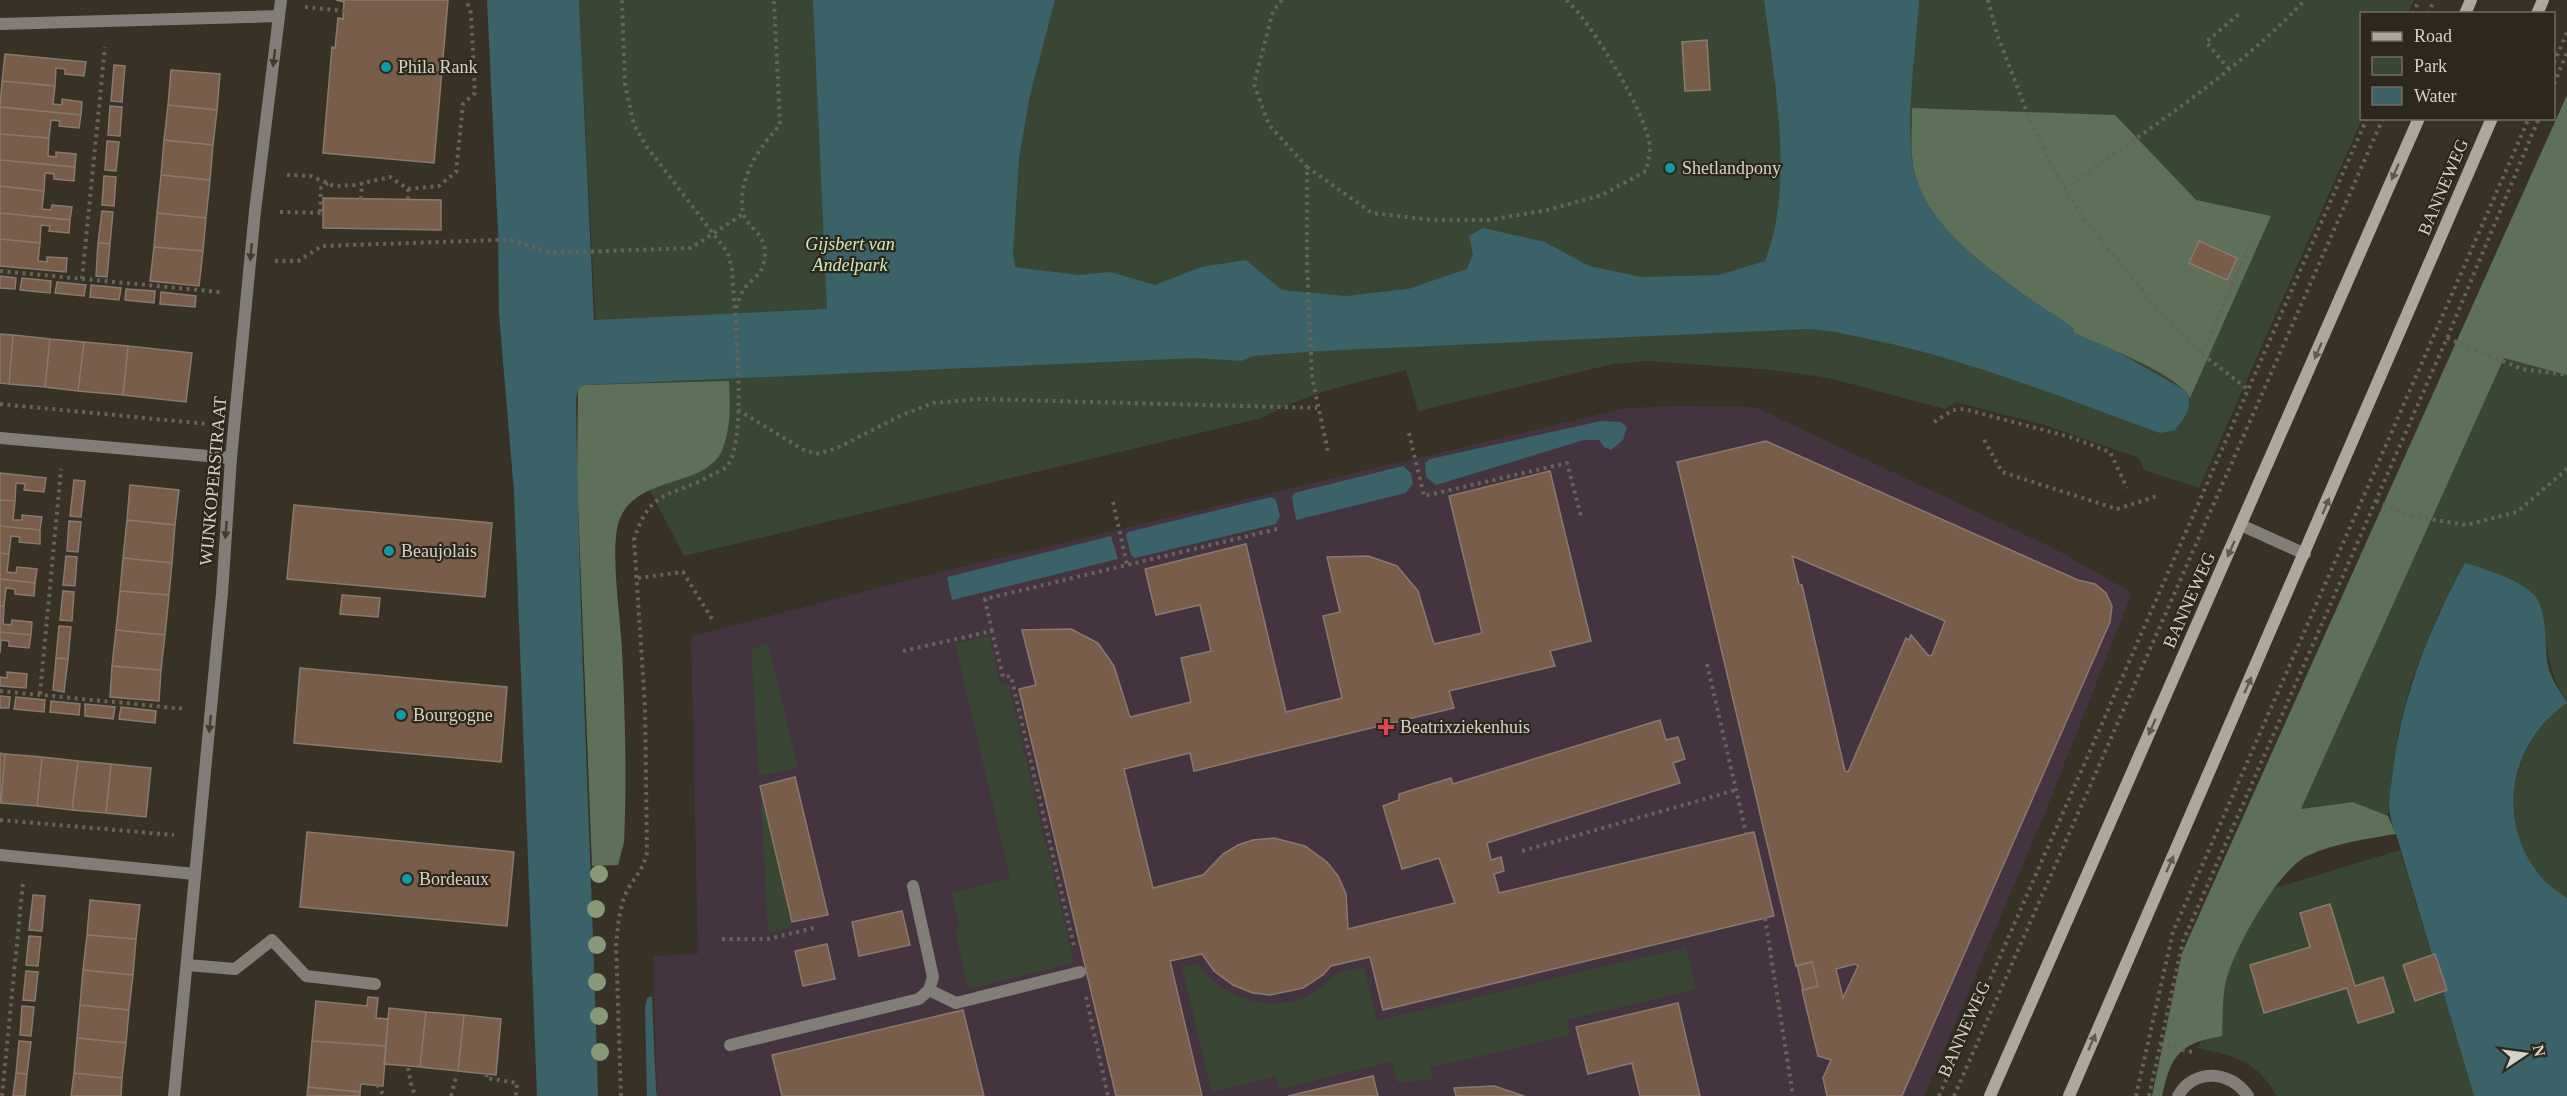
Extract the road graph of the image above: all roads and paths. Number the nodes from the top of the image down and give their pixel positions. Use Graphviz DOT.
graph roads {
  1 [pos="466,0"];
  2 [pos="622,0"];
  3 [pos="774,0"];
  4 [pos="1282,0"];
  5 [pos="1566,0"];
  6 [pos="1988,0"];
  7 [pos="2305,0"];
  8 [pos="280,7"];
  9 [pos="344,11"];
  10 [pos="2240,13"];
  11 [pos="108,19"];
  12 [pos="0,24"];
  13 [pos="2567,32"];
  14 [pos="2567,52"];
  15 [pos="2555,59"];
  16 [pos="2229,69"];
  17 [pos="2555,79"];
  18 [pos="2366,120"];
  19 [pos="2382,120"];
  20 [pos="2418,120"];
  21 [pos="2491,120"];
  22 [pos="2528,120"];
  23 [pos="2538,120"];
  24 [pos="1307,167"];
  25 [pos="259,174"];
  26 [pos="328,183"];
  27 [pos="362,183"];
  28 [pos="408,189"];
  29 [pos="2064,189"];
  30 [pos="361,199"];
  31 [pos="408,199"];
  32 [pos="255,211"];
  33 [pos="743,214"];
  34 [pos="715,233"];
  35 [pos="2253,238"];
  36 [pos="251,260"];
  37 [pos="0,271"];
  38 [pos="82,279"];
  39 [pos="248,295"];
  40 [pos="735,311"];
  41 [pos="2447,338"];
  42 [pos="2202,354"];
  43 [pos="2567,375"];
  44 [pos="2249,390"];
  45 [pos="0,404"];
  46 [pos="1317,408"];
  47 [pos="738,410"];
  48 [pos="1934,422"];
  49 [pos="235,427"];
  50 [pos="1409,434"];
  51 [pos="0,438"];
  52 [pos="1983,440"];
  53 [pos="63,445"];
  54 [pos="1328,452"];
  55 [pos="231,458"];
  56 [pos="2567,469"];
  57 [pos="2127,488"];
  58 [pos="2157,496"];
  59 [pos="2376,501"];
  60 [pos="1113,502"];
  61 [pos="1581,516"];
  62 [pos="2241,525"];
  63 [pos="1277,529"];
  64 [pos="2305,554"];
  65 [pos="1127,565"];
  66 [pos="638,579"];
  67 [pos="712,619"];
  68 [pos="992,631"];
  69 [pos="903,651"];
  70 [pos="1707,664"];
  71 [pos="0,690"];
  72 [pos="40,694"];
  73 [pos="211,711"];
  74 [pos="1736,790"];
  75 [pos="0,820"];
  76 [pos="1746,834"];
  77 [pos="199,837"];
  78 [pos="1522,850"];
  79 [pos="0,855"];
  80 [pos="26,858"];
  81 [pos="195,874"];
  82 [pos="913,886"];
  83 [pos="1765,918"];
  84 [pos="818,927"];
  85 [pos="722,939"];
  86 [pos="187,965"];
  87 [pos="1080,972"];
  88 [pos="375,984"];
  89 [pos="929,990"];
  90 [pos="730,1045"];
  91 [pos="408,1068"];
  92 [pos="457,1074"];
  93 [pos="487,1074"];
  94 [pos="377,1085"];
  95 [pos="2,1096"];
  96 [pos="174,1096"];
  97 [pos="384,1096"];
  98 [pos="417,1096"];
  99 [pos="451,1096"];
  100 [pos="516,1096"];
  101 [pos="621,1096"];
  102 [pos="1108,1096"];
  103 [pos="1793,1096"];
  104 [pos="1939,1096"];
  105 [pos="1954,1096"];
  106 [pos="1990,1096"];
  107 [pos="2069,1096"];
  108 [pos="2136,1096"];
  109 [pos="2149,1096"];
  110 [pos="2178,1096"];
  111 [pos="2248,1096"];
  1 -- 28 [label="path"];
  2 -- 34 [label="path"];
  3 -- 33 [label="path"];
  4 -- 24 [label="path"];
  5 -- 24 [label="path"];
  6 -- 29 [label="path"];
  7 -- 16 [label="path"];
  8 -- 9 [label="path"];
  8 -- 11 [label="street"];
  8 -- 25 [label="street, WIJNKOPERSTRAAT, one-way"];
  10 -- 16 [label="path"];
  11 -- 12 [label="street"];
  11 -- 38 [label="path"];
  13 -- 15 [label="path"];
  14 -- 17 [label="path"];
  16 -- 29 [label="path"];
  18 -- 44 [label="path"];
  19 -- 105 [label="path, BANNEWEG"];
  20 -- 62 [label="main road, BANNEWEG, one-way"];
  64 -- 21 [label="main road, BANNEWEG, one-way"];
  22 -- 108 [label="path"];
  23 -- 41 [label="path"];
  24 -- 46 [label="path"];
  25 -- 26 [label="path"];
  25 -- 32 [label="street, WIJNKOPERSTRAAT"];
  26 -- 27 [label="path"];
  26 -- 32 [label="path"];
  27 -- 28 [label="path"];
  27 -- 30 [label="path"];
  28 -- 31 [label="path"];
  29 -- 42 [label="path"];
  32 -- 36 [label="street, WIJNKOPERSTRAAT, one-way"];
  33 -- 34 [label="path"];
  33 -- 40 [label="path"];
  34 -- 36 [label="path"];
  34 -- 40 [label="path"];
  35 -- 42 [label="path"];
  36 -- 39 [label="street, WIJNKOPERSTRAAT"];
  37 -- 38 [label="path"];
  38 -- 39 [label="path"];
  39 -- 49 [label="street, WIJNKOPERSTRAAT"];
  40 -- 47 [label="path"];
  41 -- 43 [label="path"];
  41 -- 59 [label="path"];
  42 -- 44 [label="path"];
  44 -- 104 [label="path"];
  45 -- 49 [label="path"];
  46 -- 47 [label="path"];
  46 -- 54 [label="path"];
  47 -- 66 [label="path"];
  48 -- 57 [label="path"];
  49 -- 55 [label="street, WIJNKOPERSTRAAT"];
  50 -- 61 [label="path"];
  51 -- 53 [label="street"];
  52 -- 58 [label="path"];
  53 -- 55 [label="street"];
  53 -- 72 [label="path"];
  55 -- 73 [label="street, WIJNKOPERSTRAAT, one-way"];
  56 -- 59 [label="path"];
  59 -- 109 [label="path"];
  60 -- 65 [label="path"];
  62 -- 64 [label="street"];
  62 -- 106 [label="main road, BANNEWEG, one-way"];
  63 -- 65 [label="path"];
  107 -- 64 [label="main road, BANNEWEG, one-way"];
  65 -- 68 [label="path"];
  66 -- 67 [label="path"];
  66 -- 101 [label="path"];
  68 -- 69 [label="path"];
  68 -- 87 [label="path"];
  70 -- 74 [label="path"];
  71 -- 72 [label="path"];
  72 -- 73 [label="path"];
  73 -- 77 [label="street, WIJNKOPERSTRAAT, one-way"];
  74 -- 76 [label="path"];
  74 -- 78 [label="path"];
  75 -- 77 [label="path"];
  77 -- 81 [label="street, WIJNKOPERSTRAAT"];
  79 -- 80 [label="street"];
  80 -- 81 [label="street"];
  80 -- 95 [label="path"];
  81 -- 86 [label="street, WIJNKOPERSTRAAT"];
  82 -- 89 [label="street"];
  83 -- 103 [label="path"];
  84 -- 85 [label="path"];
  86 -- 88 [label="street"];
  86 -- 96 [label="street, WIJNKOPERSTRAAT"];
  87 -- 89 [label="street"];
  87 -- 102 [label="path"];
  89 -- 90 [label="street"];
  91 -- 98 [label="path"];
  92 -- 99 [label="path"];
  93 -- 100 [label="path"];
  94 -- 97 [label="path"];
  110 -- 111 [label="street"];
}
